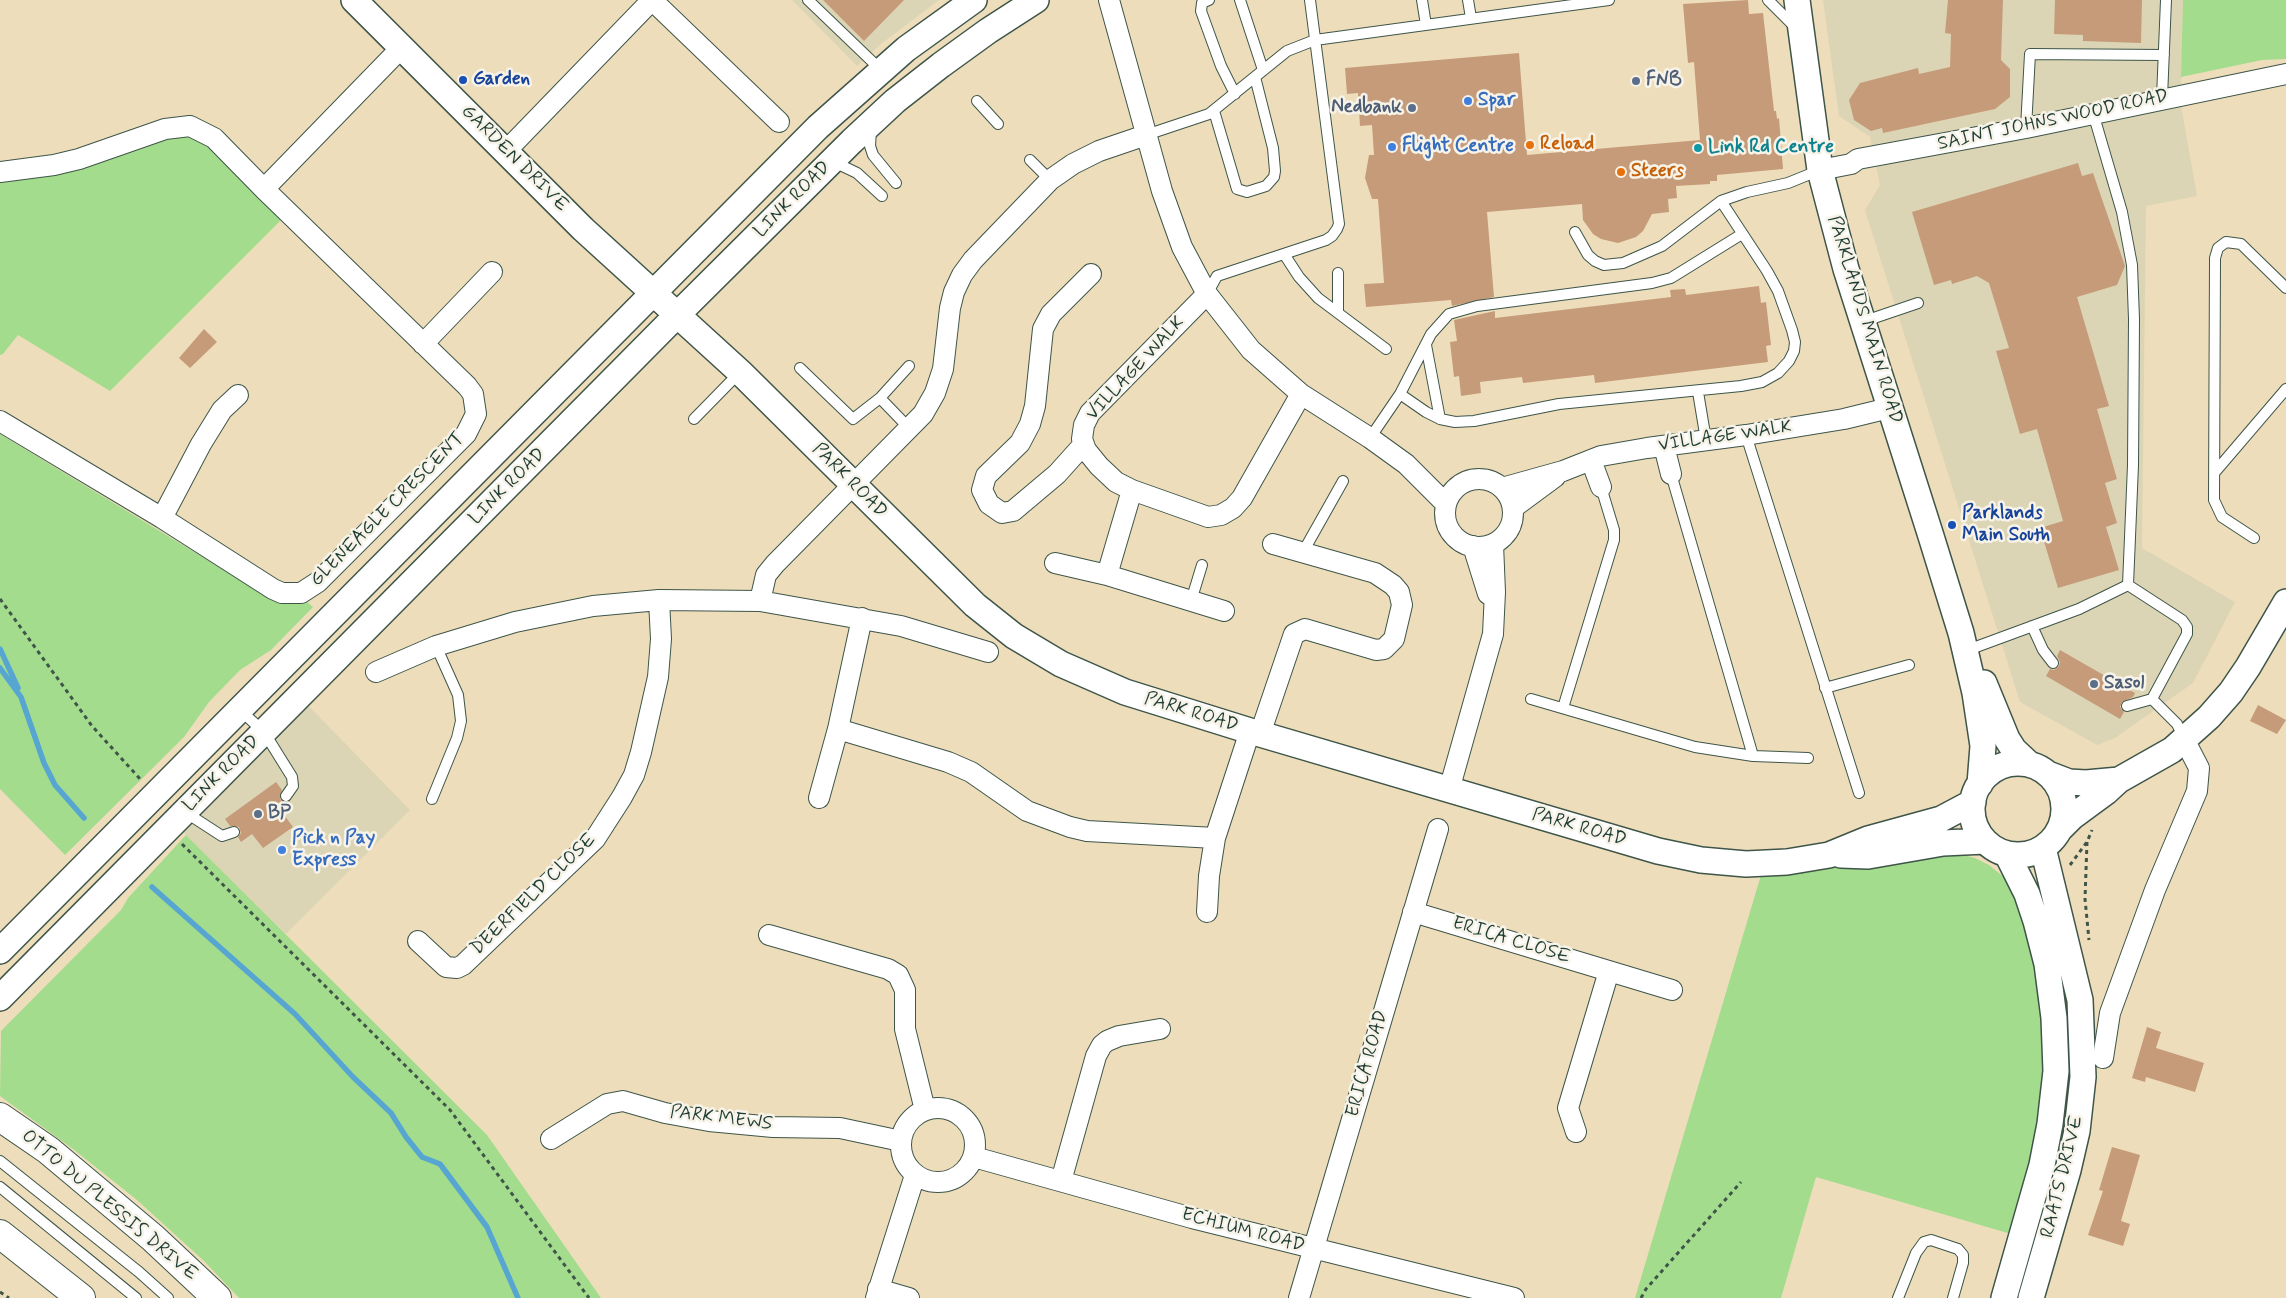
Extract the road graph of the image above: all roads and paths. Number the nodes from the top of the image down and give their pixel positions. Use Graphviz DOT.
graph roads {
  1 [pos="354,0"];
  2 [pos="652,0"];
  3 [pos="808,0"];
  4 [pos="974,0"];
  5 [pos="1036,0"];
  6 [pos="1109,0"];
  7 [pos="1209,0"];
  8 [pos="1240,0"];
  9 [pos="1310,0"];
  10 [pos="1422,0"];
  11 [pos="1468,0"];
  12 [pos="1609,0"];
  13 [pos="1768,0"];
  14 [pos="1797,0"];
  15 [pos="2166,0"];
  16 [pos="1472,18"];
  17 [pos="1426,25"];
  18 [pos="1801,33"];
  19 [pos="1315,40"];
  20 [pos="402,48"];
  21 [pos="2164,55"];
  22 [pos="880,70"];
  23 [pos="1263,70"];
  24 [pos="2286,74"];
  25 [pos="1255,77"];
  26 [pos="1235,94"];
  27 [pos="2162,98"];
  28 [pos="978,101"];
  29 [pos="1214,111"];
  30 [pos="2093,113"];
  31 [pos="779,122"];
  32 [pos="871,124"];
  33 [pos="998,124"];
  34 [pos="2026,128"];
  35 [pos="1146,135"];
  36 [pos="506,151"];
  37 [pos="1030,160"];
  38 [pos="832,161"];
  39 [pos="1820,170"];
  40 [pos="0,172"];
  41 [pos="1050,180"];
  42 [pos="896,183"];
  43 [pos="264,189"];
  44 [pos="882,196"];
  45 [pos="1721,201"];
  46 [pos="1575,232"];
  47 [pos="1742,234"];
  48 [pos="1284,254"];
  49 [pos="492,272"];
  50 [pos="1338,273"];
  51 [pos="1091,274"];
  52 [pos="2286,288"];
  53 [pos="654,293"];
  54 [pos="1207,294"];
  55 [pos="1918,302"];
  56 [pos="1338,314"];
  57 [pos="677,315"];
  58 [pos="1861,322"];
  59 [pos="423,344"];
  60 [pos="1426,345"];
  61 [pos="1386,349"];
  62 [pos="909,366"];
  63 [pos="800,368"];
  64 [pos="740,372"];
  65 [pos="2286,389"];
  66 [pos="1698,392"];
  67 [pos="1301,394"];
  68 [pos="1400,394"];
  69 [pos="238,395"];
  70 [pos="880,398"];
  71 [pos="1889,408"];
  72 [pos="694,419"];
  73 [pos="1440,419"];
  74 [pos="0,421"];
  75 [pos="909,428"];
  76 [pos="1746,435"];
  77 [pos="1370,438"];
  78 [pos="1706,440"];
  79 [pos="1084,444"];
  80 [pos="1664,446"];
  81 [pos="1591,460"];
  82 [pos="1406,464"];
  83 [pos="1563,471"];
  84 [pos="2215,472"];
  85 [pos="1671,474"];
  86 [pos="1343,482"];
  87 [pos="1459,485"];
  88 [pos="854,486"];
  89 [pos="1601,487"];
  90 [pos="1502,488"];
  91 [pos="1132,490"];
  92 [pos="1446,504"];
  93 [pos="1513,508"];
  94 [pos="162,518"];
  95 [pos="2254,538"];
  96 [pos="1273,544"];
  97 [pos="1493,544"];
  98 [pos="1473,546"];
  99 [pos="1303,552"];
  100 [pos="1055,563"];
  101 [pos="1202,565"];
  102 [pos="1107,575"];
  103 [pos="2128,585"];
  104 [pos="0,599"];
  105 [pos="659,600"];
  106 [pos="760,600"];
  107 [pos="1191,601"];
  108 [pos="2286,602"];
  109 [pos="1493,605"];
  110 [pos="1224,612"];
  111 [pos="862,618"];
  112 [pos="2032,626"];
  113 [pos="1965,644"];
  114 [pos="436,646"];
  115 [pos="988,652"];
  116 [pos="2053,663"];
  117 [pos="1909,664"];
  118 [pos="376,672"];
  119 [pos="1825,688"];
  120 [pos="1531,699"];
  121 [pos="2152,699"];
  122 [pos="2128,706"];
  123 [pos="1563,708"];
  124 [pos="240,709"];
  125 [pos="838,729"];
  126 [pos="264,732"];
  127 [pos="1255,732"];
  128 [pos="2185,741"];
  129 [pos="1753,756"];
  130 [pos="1808,758"];
  131 [pos="2038,769"];
  132 [pos="2119,780"];
  133 [pos="143,783"];
  134 [pos="1449,790"];
  135 [pos="1859,793"];
  136 [pos="1976,793"];
  137 [pos="286,796"];
  138 [pos="819,798"];
  139 [pos="432,799"];
  140 [pos="185,812"];
  141 [pos="2094,825"];
  142 [pos="1438,829"];
  143 [pos="234,832"];
  144 [pos="176,838"];
  145 [pos="1215,838"];
  146 [pos="2051,839"];
  147 [pos="1985,841"];
  148 [pos="2087,842"];
  149 [pos="2007,854"];
  150 [pos="1829,855"];
  151 [pos="2067,869"];
  152 [pos="1207,912"];
  153 [pos="1413,912"];
  154 [pos="769,935"];
  155 [pos="418,941"];
  156 [pos="2090,944"];
  157 [pos="0,951"];
  158 [pos="1609,971"];
  159 [pos="1672,990"];
  160 [pos="0,998"];
  161 [pos="1160,1028"];
  162 [pos="2103,1058"];
  163 [pos="924,1110"];
  164 [pos="0,1117"];
  165 [pos="1576,1132"];
  166 [pos="551,1139"];
  167 [pos="901,1141"];
  168 [pos="974,1157"];
  169 [pos="0,1161"];
  170 [pos="915,1175"];
  171 [pos="1060,1180"];
  172 [pos="1741,1182"];
  173 [pos="0,1188"];
  174 [pos="0,1234"];
  175 [pos="1313,1250"];
  176 [pos="0,1292"];
  177 [pos="877,1294"];
  178 [pos="9,1298"];
  179 [pos="81,1298"];
  180 [pos="136,1298"];
  181 [pos="168,1298"];
  182 [pos="217,1298"];
  183 [pos="589,1298"];
  184 [pos="909,1298"];
  185 [pos="1299,1298"];
  186 [pos="1514,1298"];
  187 [pos="1641,1298"];
  188 [pos="1898,1298"];
  189 [pos="1953,1298"];
  190 [pos="2004,1298"];
  191 [pos="2030,1298"];
  1 -- 20 [label="street, GARDEN DRIVE"];
  2 -- 31 [label="street"];
  2 -- 36 [label="street"];
  3 -- 22 [label="lane"];
  4 -- 22 [label="street, LINK ROAD"];
  5 -- 32 [label="street, LINK ROAD"];
  6 -- 35 [label="street"];
  7 -- 26 [label="lane"];
  8 -- 23 [label="lane"];
  9 -- 19 [label="lane"];
  10 -- 17 [label="lane"];
  11 -- 16 [label="lane"];
  12 -- 16 [label="lane"];
  13 -- 18 [label="lane"];
  14 -- 18 [label="street, PARKLANDS MAIN ROAD"];
  15 -- 21 [label="lane"];
  16 -- 17 [label="lane"];
  17 -- 19 [label="lane"];
  18 -- 39 [label="street, PARKLANDS MAIN ROAD"];
  19 -- 23 [label="lane"];
  19 -- 48 [label="lane"];
  20 -- 36 [label="street, GARDEN DRIVE"];
  20 -- 43 [label="street"];
  21 -- 27 [label="lane"];
  21 -- 34 [label="lane"];
  22 -- 53 [label="street, LINK ROAD"];
  23 -- 25 [label="lane"];
  24 -- 27 [label="street, SAINT JOHNS WOOD ROAD"];
  25 -- 26 [label="lane"];
  25 -- 29 [label="lane"];
  26 -- 29 [label="lane"];
  27 -- 30 [label="street, SAINT JOHNS WOOD ROAD"];
  28 -- 33 [label="lane"];
  29 -- 35 [label="lane"];
  30 -- 34 [label="street, SAINT JOHNS WOOD ROAD"];
  30 -- 103 [label="lane"];
  32 -- 38 [label="street, LINK ROAD"];
  32 -- 42 [label="lane"];
  34 -- 39 [label="street, SAINT JOHNS WOOD ROAD"];
  35 -- 41 [label="street"];
  35 -- 54 [label="street"];
  36 -- 53 [label="street, GARDEN DRIVE"];
  37 -- 41 [label="lane"];
  38 -- 44 [label="lane"];
  38 -- 57 [label="street, LINK ROAD"];
  39 -- 45 [label="lane"];
  39 -- 58 [label="street, PARKLANDS MAIN ROAD"];
  40 -- 43 [label="street, GLENEAGLE CRESCENT"];
  41 -- 75 [label="street"];
  43 -- 59 [label="street, GLENEAGLE CRESCENT"];
  45 -- 46 [label="lane"];
  45 -- 47 [label="lane"];
  47 -- 60 [label="lane"];
  47 -- 66 [label="lane"];
  48 -- 54 [label="lane"];
  48 -- 56 [label="lane"];
  49 -- 59 [label="street"];
  50 -- 56 [label="lane"];
  51 -- 79 [label="street"];
  52 -- 84 [label="lane"];
  53 -- 57 [label="street, GARDEN DRIVE"];
  53 -- 124 [label="street, LINK ROAD"];
  54 -- 67 [label="street"];
  54 -- 79 [label="street, VILLAGE WALK"];
  55 -- 58 [label="lane"];
  56 -- 61 [label="lane"];
  57 -- 64 [label="street, PARK ROAD"];
  57 -- 126 [label="street, LINK ROAD"];
  58 -- 71 [label="street, PARKLANDS MAIN ROAD"];
  59 -- 94 [label="street, GLENEAGLE CRESCENT"];
  60 -- 68 [label="lane"];
  60 -- 73 [label="lane"];
  62 -- 70 [label="lane"];
  63 -- 70 [label="lane"];
  64 -- 72 [label="lane"];
  64 -- 88 [label="street, PARK ROAD"];
  65 -- 84 [label="lane"];
  66 -- 73 [label="lane"];
  66 -- 78 [label="lane"];
  67 -- 77 [label="street"];
  67 -- 91 [label="street, VILLAGE WALK"];
  68 -- 73 [label="lane"];
  68 -- 77 [label="lane"];
  69 -- 94 [label="street"];
  70 -- 75 [label="lane"];
  71 -- 76 [label="street, VILLAGE WALK"];
  71 -- 113 [label="street, PARKLANDS MAIN ROAD"];
  74 -- 94 [label="street, GLENEAGLE CRESCENT"];
  75 -- 88 [label="street"];
  76 -- 78 [label="street, VILLAGE WALK"];
  76 -- 119 [label="lane"];
  77 -- 82 [label="street"];
  78 -- 80 [label="street, VILLAGE WALK"];
  79 -- 91 [label="street, VILLAGE WALK"];
  80 -- 81 [label="street, VILLAGE WALK"];
  80 -- 85 [label="street"];
  81 -- 83 [label="street, VILLAGE WALK"];
  81 -- 89 [label="street"];
  82 -- 87 [label="street"];
  82 -- 92 [label="street"];
  83 -- 90 [label="street, VILLAGE WALK"];
  83 -- 93 [label="street, VILLAGE WALK"];
  84 -- 95 [label="lane"];
  85 -- 129 [label="lane"];
  86 -- 99 [label="lane"];
  87 -- 90 [label="street"];
  87 -- 92 [label="street"];
  88 -- 106 [label="street"];
  88 -- 127 [label="street, PARK ROAD"];
  89 -- 123 [label="lane"];
  90 -- 93 [label="street"];
  91 -- 102 [label="street"];
  92 -- 98 [label="street"];
  93 -- 97 [label="street"];
  96 -- 99 [label="street"];
  97 -- 98 [label="street"];
  97 -- 109 [label="street"];
  98 -- 109 [label="street"];
  99 -- 127 [label="street"];
  100 -- 102 [label="street"];
  101 -- 107 [label="lane"];
  102 -- 107 [label="street"];
  103 -- 112 [label="lane"];
  103 -- 121 [label="lane"];
  104 -- 133 [label="path"];
  105 -- 106 [label="street"];
  105 -- 114 [label="street"];
  105 -- 155 [label="street, DEERFIELD CLOSE"];
  106 -- 111 [label="street"];
  107 -- 110 [label="street"];
  108 -- 128 [label="street"];
  109 -- 134 [label="street"];
  111 -- 115 [label="street"];
  111 -- 125 [label="street"];
  112 -- 113 [label="lane"];
  112 -- 116 [label="lane"];
  113 -- 131 [label="street, PARKLANDS MAIN ROAD"];
  113 -- 136 [label="street, PARKLANDS MAIN ROAD"];
  114 -- 118 [label="street"];
  114 -- 139 [label="lane"];
  117 -- 119 [label="lane"];
  119 -- 135 [label="lane"];
  120 -- 123 [label="lane"];
  121 -- 122 [label="lane"];
  121 -- 128 [label="lane"];
  123 -- 129 [label="lane"];
  124 -- 126 [label="lane"];
  124 -- 157 [label="street, LINK ROAD"];
  125 -- 138 [label="street"];
  125 -- 145 [label="street"];
  126 -- 137 [label="lane"];
  126 -- 140 [label="street, LINK ROAD"];
  127 -- 134 [label="street, PARK ROAD"];
  127 -- 145 [label="street"];
  128 -- 132 [label="street"];
  128 -- 162 [label="street"];
  129 -- 130 [label="lane"];
  131 -- 132 [label="street"];
  131 -- 136 [label="street"];
  131 -- 146 [label="street"];
  132 -- 146 [label="street"];
  134 -- 150 [label="street, PARK ROAD"];
  136 -- 147 [label="street"];
  136 -- 150 [label="street, PARK ROAD"];
  140 -- 143 [label="lane"];
  140 -- 160 [label="street, LINK ROAD"];
  141 -- 148 [label="path"];
  142 -- 153 [label="street, ERICA ROAD"];
  144 -- 183 [label="path"];
  145 -- 152 [label="street"];
  146 -- 149 [label="street"];
  146 -- 191 [label="street, RAATS DRIVE"];
  147 -- 149 [label="street"];
  147 -- 150 [label="street, PARK ROAD"];
  148 -- 151 [label="path"];
  148 -- 156 [label="path"];
  149 -- 190 [label="street, RAATS DRIVE"];
  153 -- 158 [label="street, ERICA CLOSE"];
  153 -- 175 [label="street, ERICA ROAD"];
  154 -- 163 [label="street"];
  158 -- 159 [label="street, ERICA CLOSE"];
  158 -- 165 [label="street"];
  161 -- 171 [label="street"];
  163 -- 167 [label="street"];
  163 -- 168 [label="street"];
  164 -- 182 [label="main road, OTTO DU PLESSIS DRIVE"];
  166 -- 167 [label="street, PARK MEWS"];
  167 -- 170 [label="street"];
  168 -- 170 [label="street"];
  168 -- 171 [label="street, ECHIUM ROAD"];
  169 -- 181 [label="lane"];
  170 -- 177 [label="street"];
  171 -- 175 [label="street, ECHIUM ROAD"];
  172 -- 187 [label="path"];
  173 -- 180 [label="lane"];
  174 -- 179 [label="main road"];
  175 -- 185 [label="street, ERICA ROAD"];
  175 -- 186 [label="street, ECHIUM ROAD"];
  176 -- 178 [label="path"];
  177 -- 184 [label="street"];
  188 -- 189 [label="lane"];
}
